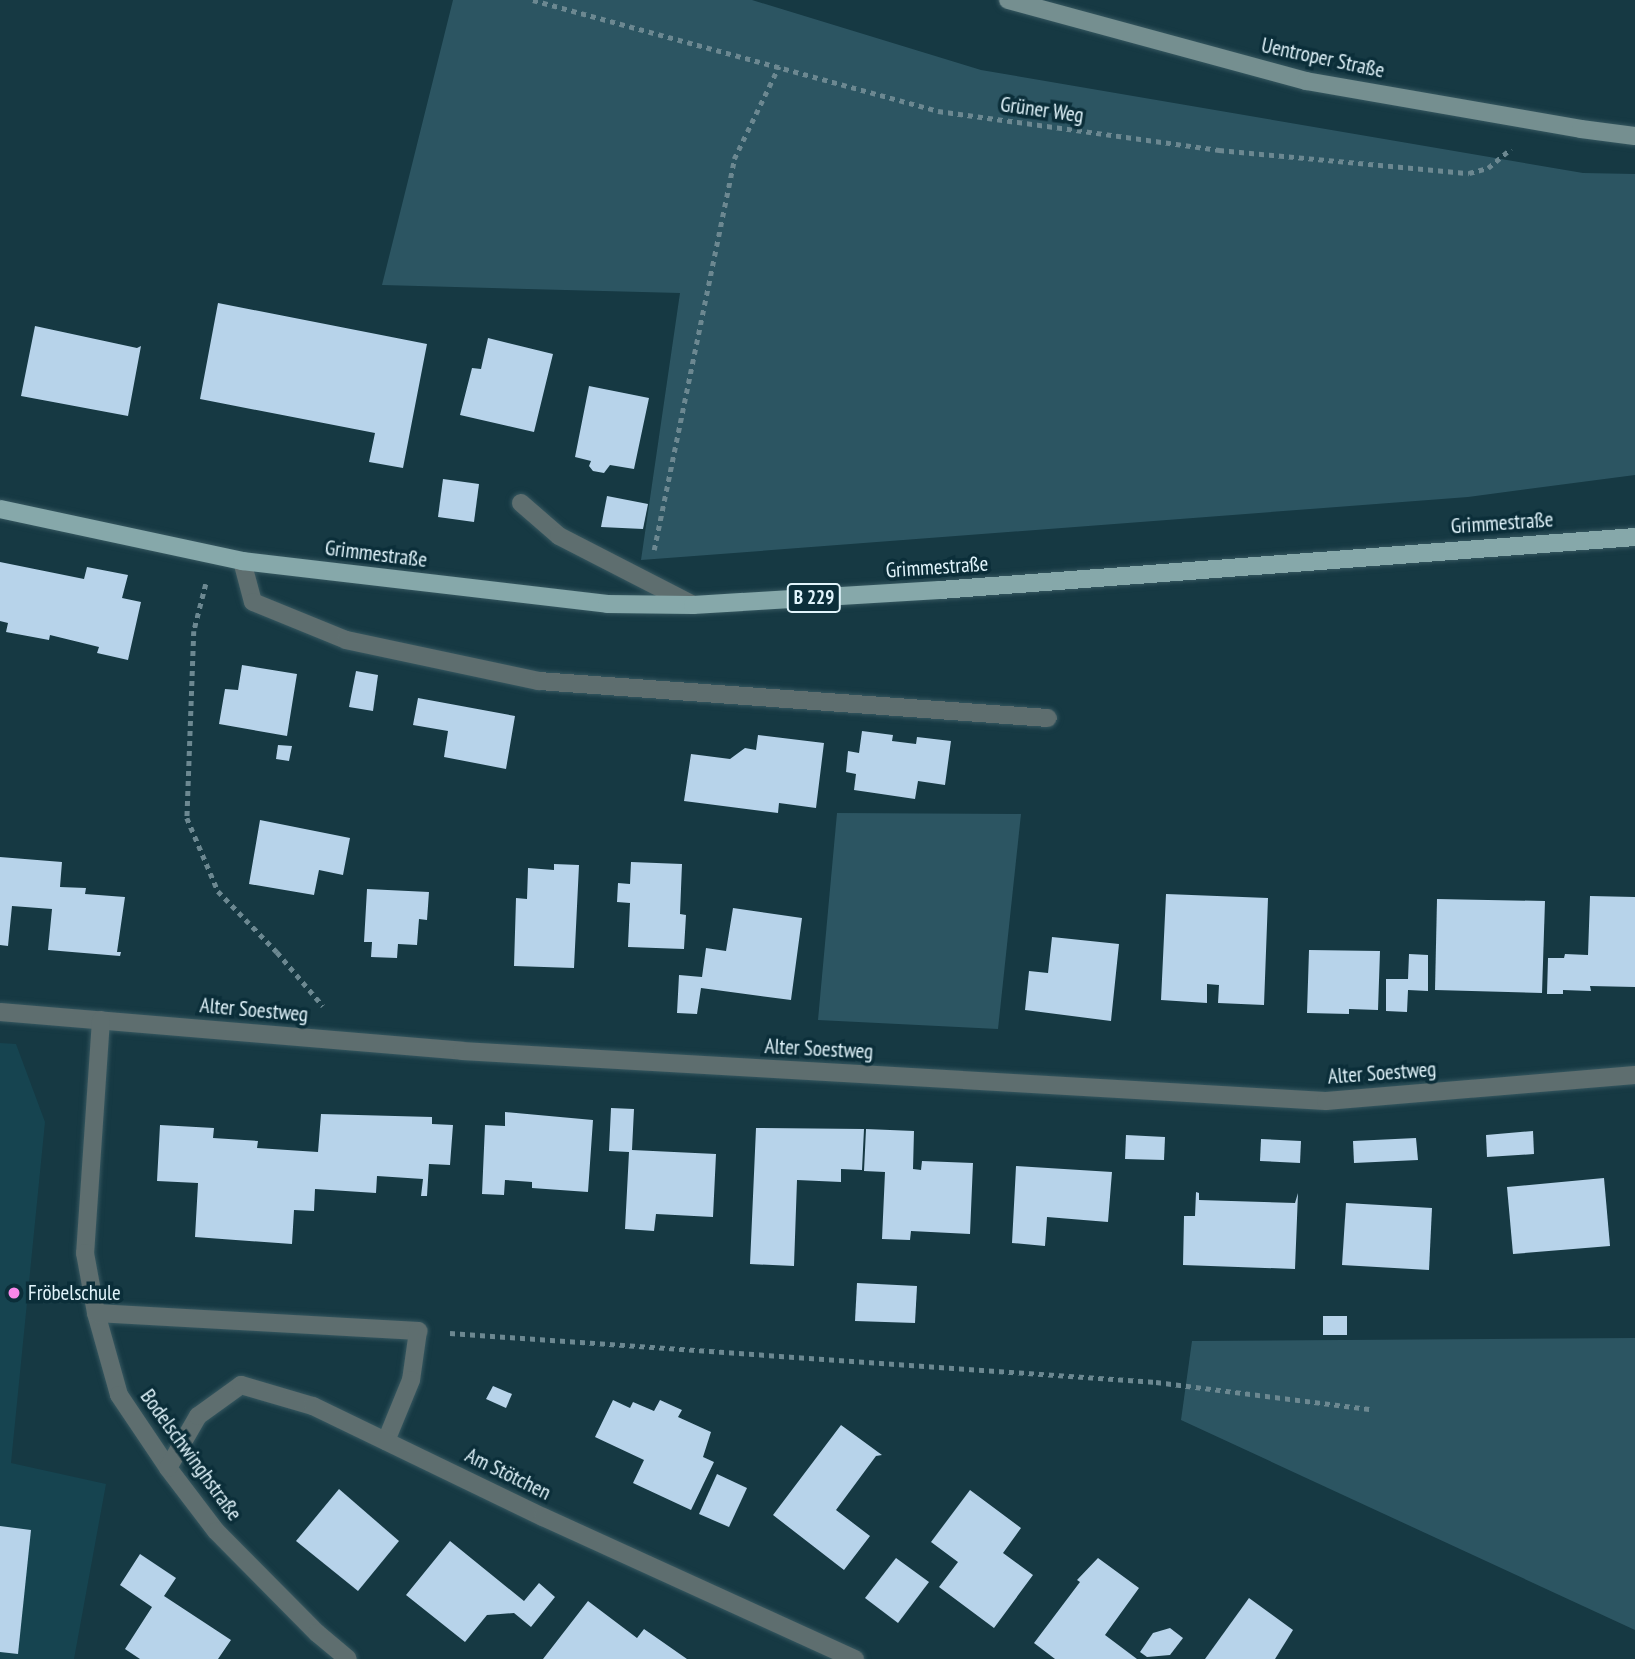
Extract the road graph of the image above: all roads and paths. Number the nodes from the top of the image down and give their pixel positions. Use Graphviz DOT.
graph roads {
  1 [pos="533,0"];
  2 [pos="1008,0"];
  3 [pos="779,66"];
  4 [pos="1542,123"];
  5 [pos="1635,136"];
  6 [pos="521,503"];
  7 [pos="0,509"];
  8 [pos="1635,537"];
  9 [pos="214,555"];
  10 [pos="601,557"];
  11 [pos="242,561"];
  12 [pos="693,605"];
  13 [pos="1048,718"];
  14 [pos="0,1012"];
  15 [pos="101,1020"];
  16 [pos="353,1042"];
  17 [pos="1635,1075"];
  18 [pos="96,1313"];
  19 [pos="418,1331"];
  20 [pos="1369,1409"];
  21 [pos="386,1441"];
  22 [pos="168,1468"];
  23 [pos="348,1659"];
  24 [pos="855,1659"];
  1 -- 3 [label="path, Grüner Weg"];
  2 -- 4 [label="main road, Uentroper Straße"];
  3 -- 4 [label="path, Grüner Weg"];
  3 -- 10 [label="path"];
  4 -- 5 [label="main road, Uentroper Straße"];
  6 -- 10 [label="street"];
  7 -- 9 [label="main road, Grimmestraße / B 229"];
  8 -- 12 [label="main road, Grimmestraße / B 229"];
  9 -- 11 [label="main road, Grimmestraße / B 229"];
  9 -- 16 [label="path"];
  10 -- 12 [label="street"];
  11 -- 12 [label="main road, Grimmestraße / B 229"];
  11 -- 13 [label="street"];
  14 -- 15 [label="street, Alter Soestweg"];
  15 -- 16 [label="street, Alter Soestweg"];
  15 -- 18 [label="street, Bodelschwinghstraße"];
  16 -- 17 [label="street, Alter Soestweg"];
  18 -- 19 [label="street"];
  18 -- 22 [label="street, Bodelschwinghstraße"];
  19 -- 20 [label="path"];
  19 -- 21 [label="street"];
  21 -- 22 [label="street, Am Stötchen"];
  21 -- 24 [label="street, Am Stötchen"];
  22 -- 23 [label="street, Bodelschwinghstraße"];
}
